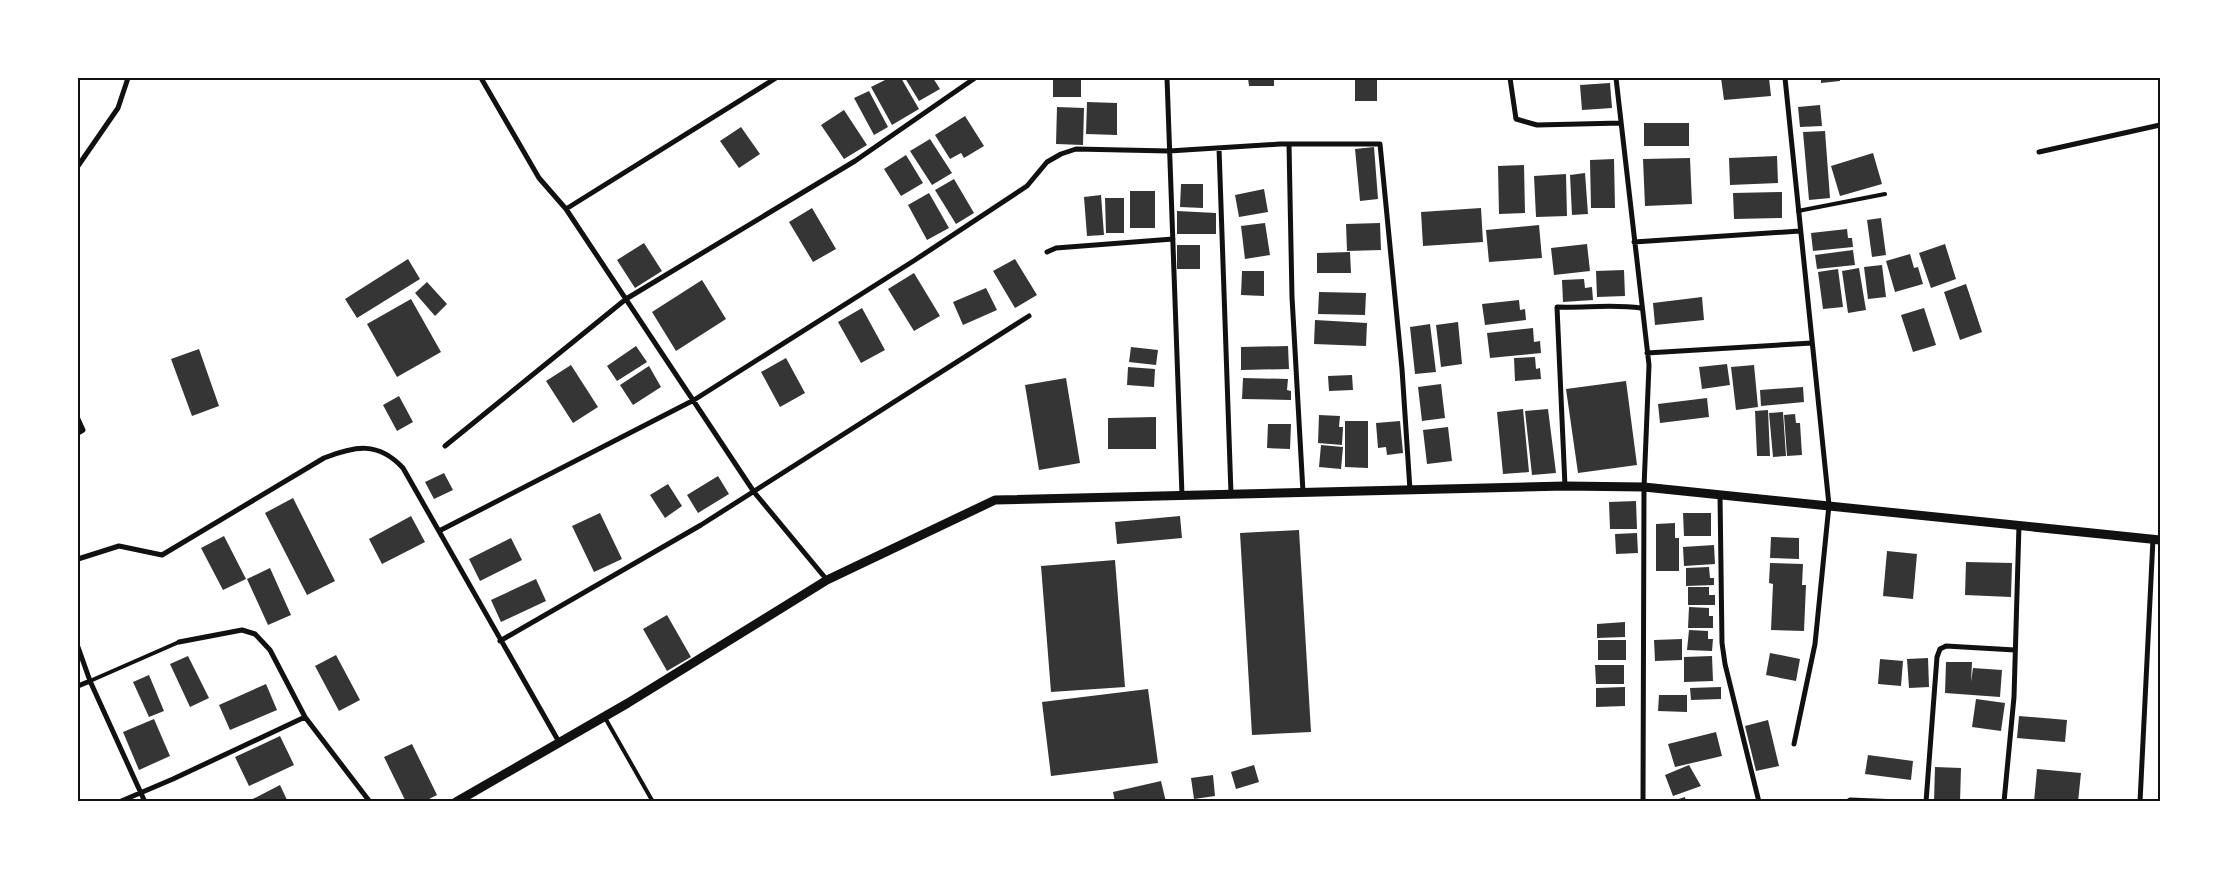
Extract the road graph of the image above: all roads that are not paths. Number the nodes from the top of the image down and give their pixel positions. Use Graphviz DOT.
graph roads {
  1 [pos="128,78"];
  2 [pos="481,78"];
  3 [pos="776,78"];
  4 [pos="975,78"];
  5 [pos="1167,78"];
  6 [pos="1510,78"];
  7 [pos="1616,78"];
  8 [pos="1785,78"];
  9 [pos="1621,124"];
  10 [pos="2160,125"];
  11 [pos="1289,144"];
  12 [pos="1219,148"];
  13 [pos="1169,151"];
  14 [pos="2039,152"];
  15 [pos="78,166"];
  16 [pos="1885,194"];
  17 [pos="566,209"];
  18 [pos="1798,211"];
  19 [pos="1800,231"];
  20 [pos="1173,239"];
  21 [pos="1634,242"];
  22 [pos="1047,252"];
  23 [pos="626,299"];
  24 [pos="1641,308"];
  25 [pos="1029,316"];
  26 [pos="1812,343"];
  27 [pos="1647,353"];
  28 [pos="694,400"];
  29 [pos="78,419"];
  30 [pos="78,433"];
  31 [pos="445,446"];
  32 [pos="1565,486"];
  33 [pos="1644,487"];
  34 [pos="1410,490"];
  35 [pos="754,492"];
  36 [pos="1302,492"];
  37 [pos="1231,494"];
  38 [pos="1720,494"];
  39 [pos="1182,495"];
  40 [pos="1829,505"];
  41 [pos="2019,525"];
  42 [pos="439,531"];
  43 [pos="2157,540"];
  44 [pos="78,559"];
  45 [pos="827,580"];
  46 [pos="500,641"];
  47 [pos="179,642"];
  48 [pos="78,647"];
  49 [pos="2015,650"];
  50 [pos="90,681"];
  51 [pos="78,686"];
  52 [pos="604,716"];
  53 [pos="305,717"];
  54 [pos="559,742"];
  55 [pos="1794,744"];
  56 [pos="140,792"];
  57 [pos="119,802"];
  58 [pos="145,802"];
  59 [pos="370,802"];
  60 [pos="456,802"];
  61 [pos="653,802"];
  62 [pos="1644,802"];
  63 [pos="1759,802"];
  64 [pos="1847,802"];
  65 [pos="1900,802"];
  66 [pos="1926,802"];
  67 [pos="2004,802"];
  68 [pos="2140,802"];
  1 -- 15 [label="street"];
  2 -- 17 [label="street"];
  3 -- 17 [label="street"];
  4 -- 23 [label="street"];
  5 -- 13 [label="street"];
  6 -- 9 [label="street"];
  7 -- 9 [label="street"];
  8 -- 18 [label="street"];
  9 -- 21 [label="street"];
  10 -- 14 [label="street"];
  11 -- 12 [label="street"];
  11 -- 34 [label="street"];
  11 -- 36 [label="street"];
  12 -- 13 [label="street"];
  12 -- 37 [label="street"];
  13 -- 20 [label="street"];
  13 -- 28 [label="street"];
  16 -- 18 [label="lane"];
  17 -- 23 [label="street"];
  18 -- 19 [label="street"];
  19 -- 21 [label="street"];
  19 -- 26 [label="street"];
  20 -- 22 [label="street"];
  20 -- 39 [label="street"];
  21 -- 24 [label="street"];
  23 -- 28 [label="street"];
  23 -- 31 [label="street"];
  24 -- 27 [label="street"];
  24 -- 32 [label="street"];
  25 -- 35 [label="street"];
  26 -- 27 [label="street"];
  26 -- 40 [label="street"];
  27 -- 33 [label="street"];
  28 -- 35 [label="street"];
  28 -- 42 [label="street"];
  29 -- 30 [label="street"];
  32 -- 33 [label="street"];
  32 -- 34 [label="street"];
  33 -- 38 [label="street"];
  33 -- 62 [label="street"];
  34 -- 36 [label="street"];
  35 -- 45 [label="street"];
  35 -- 46 [label="street"];
  36 -- 37 [label="street"];
  37 -- 39 [label="street"];
  38 -- 40 [label="street"];
  38 -- 63 [label="street"];
  39 -- 45 [label="street"];
  40 -- 41 [label="street"];
  40 -- 55 [label="street"];
  41 -- 43 [label="street"];
  41 -- 49 [label="street"];
  42 -- 44 [label="street"];
  42 -- 46 [label="street"];
  43 -- 68 [label="street"];
  45 -- 52 [label="street"];
  46 -- 54 [label="street"];
  47 -- 50 [label="lane"];
  47 -- 53 [label="street"];
  48 -- 50 [label="street"];
  49 -- 66 [label="street"];
  49 -- 67 [label="street"];
  50 -- 51 [label="street"];
  50 -- 56 [label="street"];
  52 -- 54 [label="street"];
  52 -- 61 [label="lane"];
  53 -- 56 [label="street"];
  53 -- 59 [label="street"];
  54 -- 60 [label="street"];
  56 -- 57 [label="street"];
  56 -- 58 [label="street"];
  64 -- 65 [label="street"];
}
